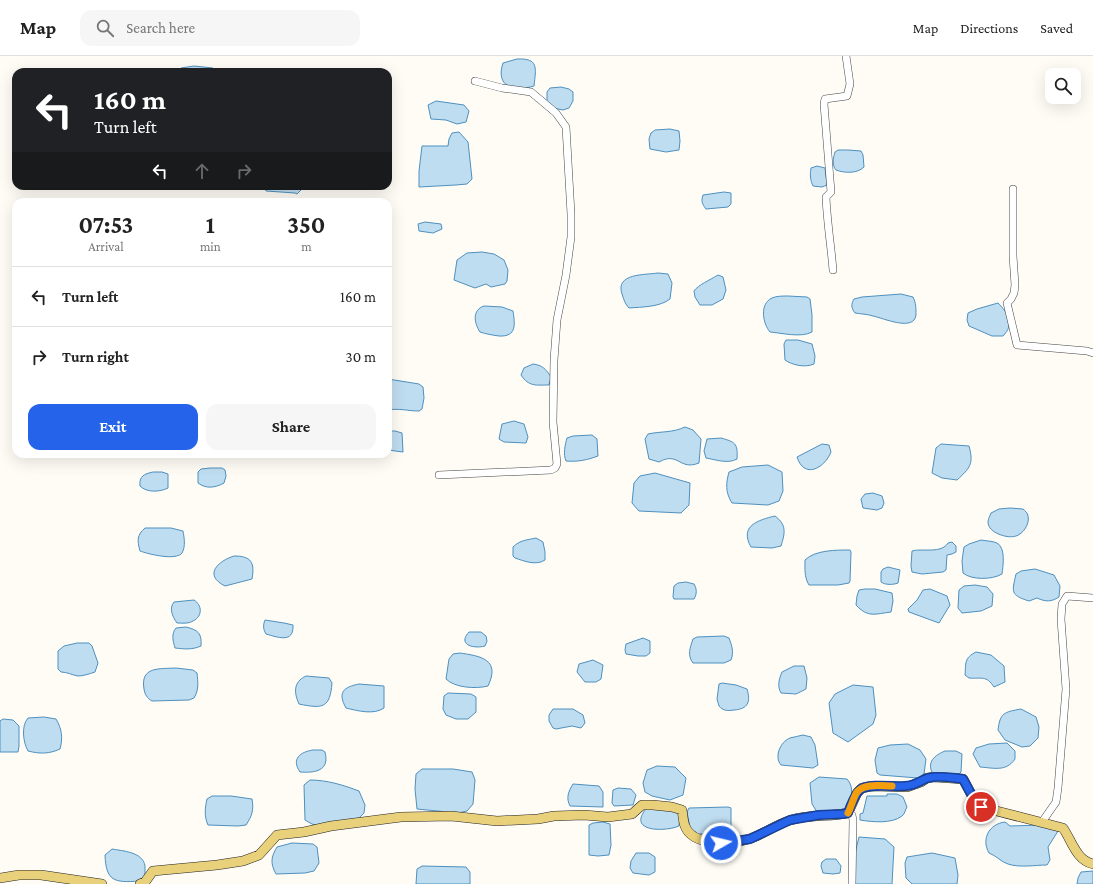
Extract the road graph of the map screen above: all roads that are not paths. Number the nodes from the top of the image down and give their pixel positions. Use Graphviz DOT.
graph roads {
  1 [pos="846,56"];
  2 [pos="475,81"];
  3 [pos="1013,189"];
  4 [pos="833,270"];
  5 [pos="1093,353"];
  6 [pos="438,476"];
  7 [pos="1093,598"];
  8 [pos="848,813"];
  9 [pos="1042,822"];
  10 [pos="1093,864"];
  11 [pos="0,878"];
  12 [pos="102,884"];
  13 [pos="140,884"];
  14 [pos="852,884"];
  1 -- 4 [label="street"];
  2 -- 6 [label="street"];
  3 -- 5 [label="street"];
  7 -- 9 [label="street"];
  8 -- 9 [label="main road"];
  8 -- 13 [label="main road"];
  8 -- 14 [label="street"];
  9 -- 10 [label="main road"];
  11 -- 12 [label="main road"];
}
